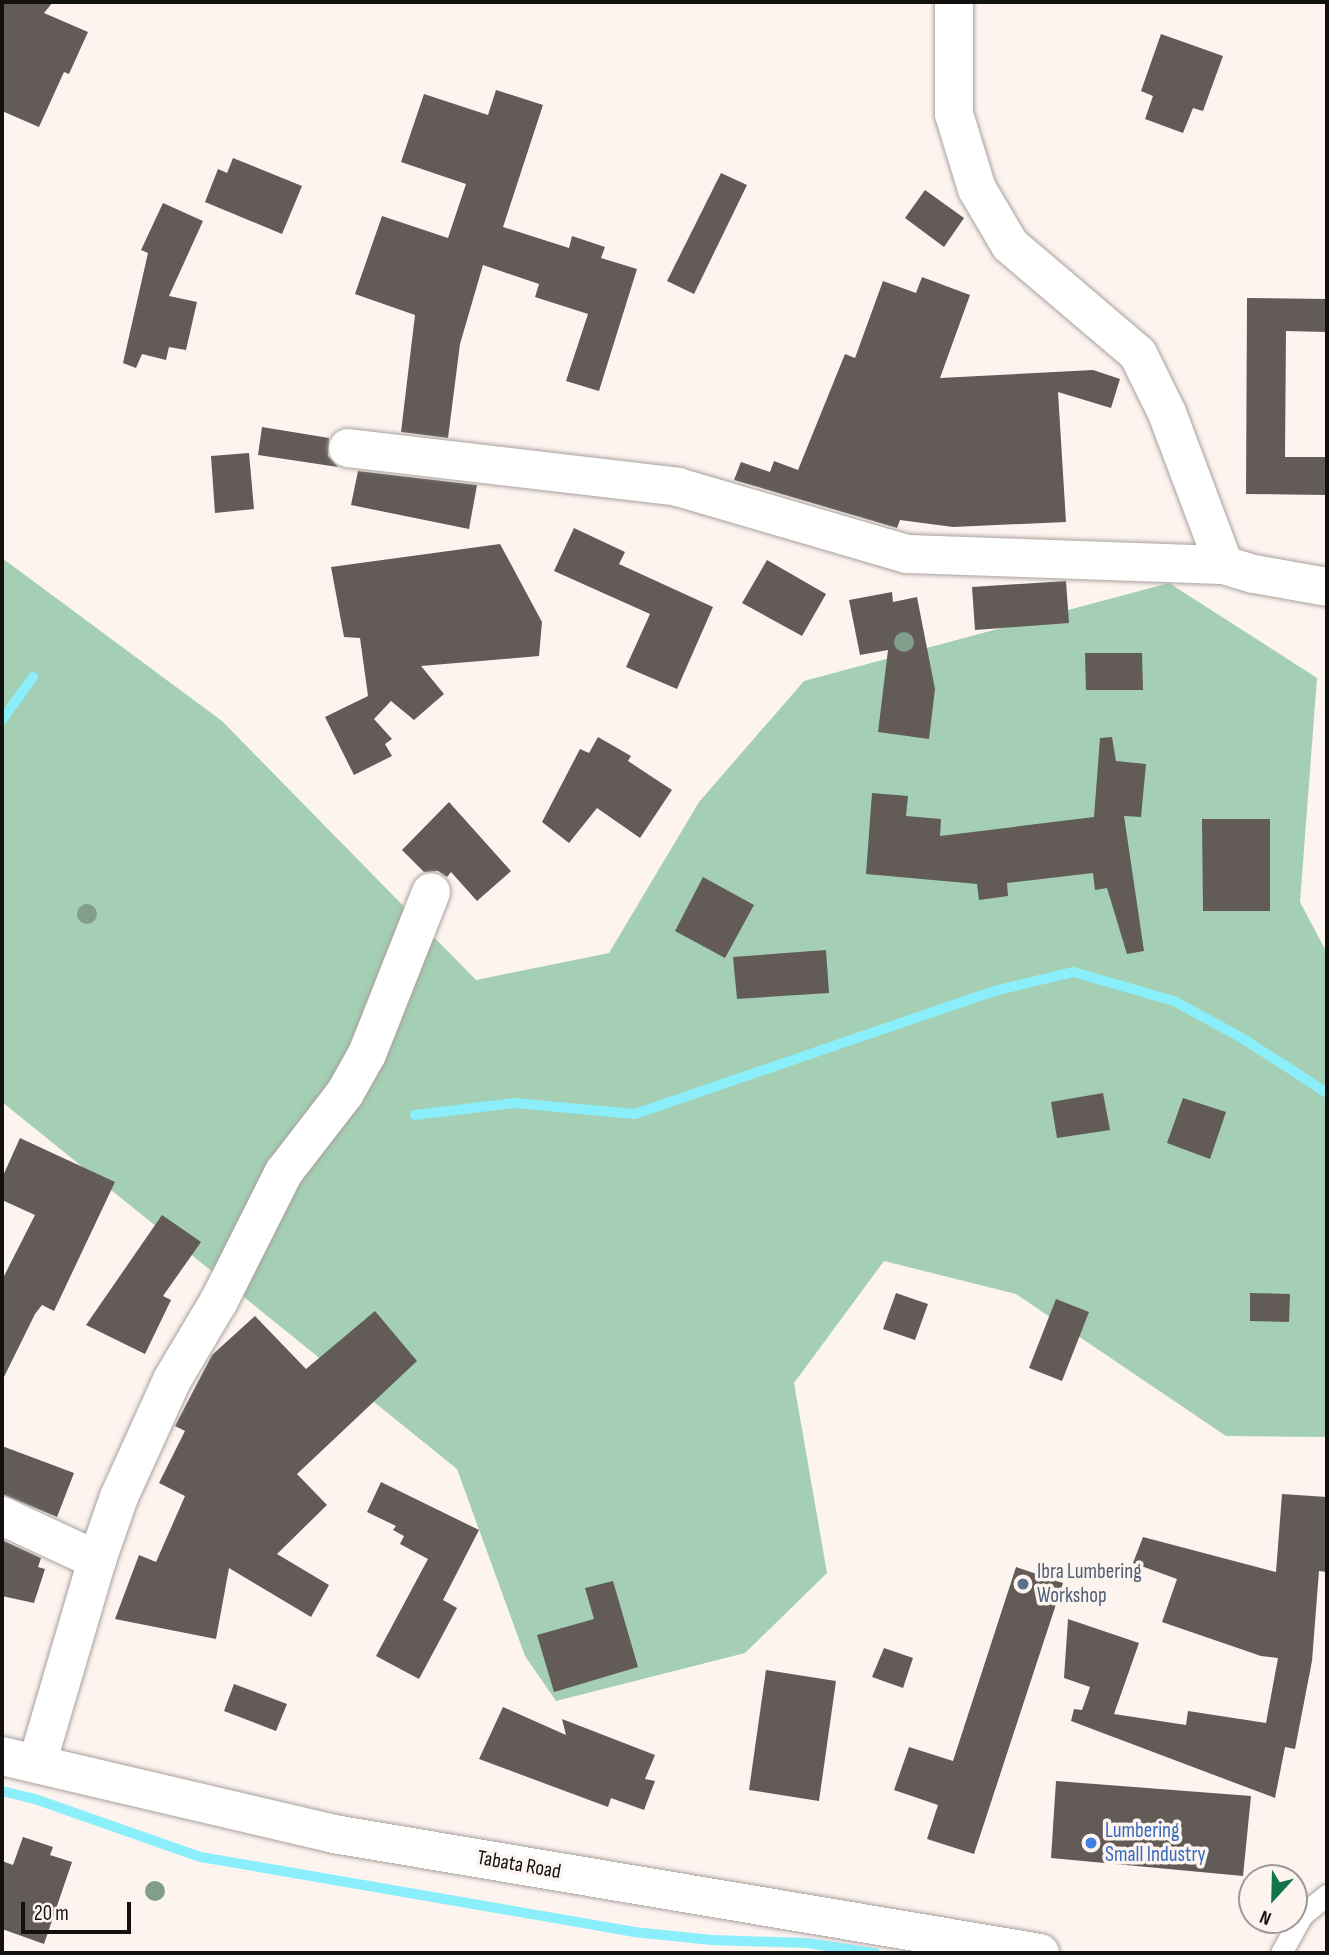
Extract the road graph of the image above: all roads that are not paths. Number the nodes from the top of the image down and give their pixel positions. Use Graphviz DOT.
graph roads {
  1 [pos="954,2"];
  2 [pos="348,448"];
  3 [pos="1224,565"];
  4 [pos="1327,587"];
  5 [pos="431,892"];
  6 [pos="2,1516"];
  7 [pos="97,1560"];
  8 [pos="20,1760"];
  9 [pos="1327,1895"];
  10 [pos="1040,1953"];
  11 [pos="1281,1953"];
  1 -- 3 [label="street"];
  2 -- 3 [label="street"];
  3 -- 4 [label="street"];
  5 -- 7 [label="street"];
  6 -- 7 [label="street"];
  7 -- 8 [label="street"];
  8 -- 10 [label="street, Tabata Road"];
  9 -- 11 [label="lane"];
}
